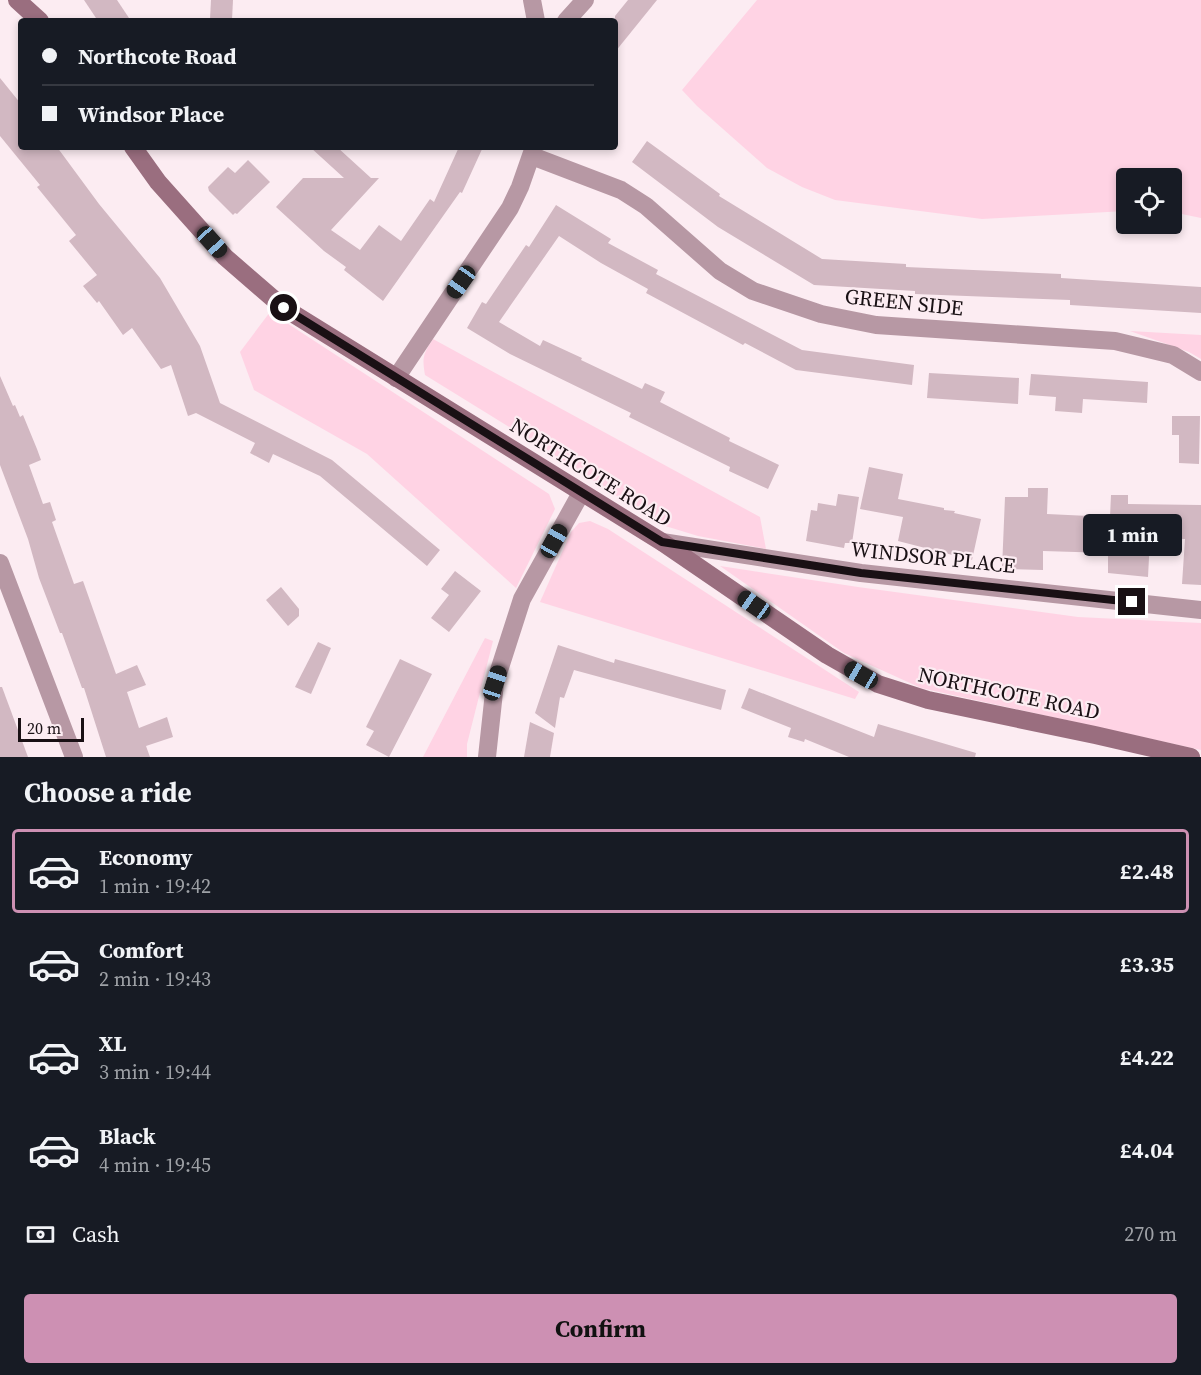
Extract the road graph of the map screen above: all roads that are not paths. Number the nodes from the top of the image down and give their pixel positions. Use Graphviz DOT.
graph roads {
  1 [pos="17,0"];
  2 [pos="532,0"];
  3 [pos="585,0"];
  4 [pos="37,18"];
  5 [pos="535,18"];
  6 [pos="569,18"];
  7 [pos="135,150"];
  8 [pos="533,152"];
  9 [pos="1201,372"];
  10 [pos="396,378"];
  11 [pos="580,493"];
  12 [pos="662,542"];
  13 [pos="0,562"];
  14 [pos="1201,610"];
  15 [pos="74,757"];
  16 [pos="487,757"];
  17 [pos="1191,757"];
  1 -- 4 [label="street"];
  2 -- 5 [label="street"];
  3 -- 6 [label="street"];
  7 -- 10 [label="street, NORTHCOTE ROAD"];
  8 -- 9 [label="street, GREEN SIDE"];
  8 -- 10 [label="street"];
  10 -- 11 [label="street, NORTHCOTE ROAD"];
  11 -- 12 [label="street, NORTHCOTE ROAD"];
  11 -- 16 [label="street"];
  12 -- 14 [label="street, WINDSOR PLACE"];
  12 -- 17 [label="street, NORTHCOTE ROAD"];
  13 -- 15 [label="street"];
}
